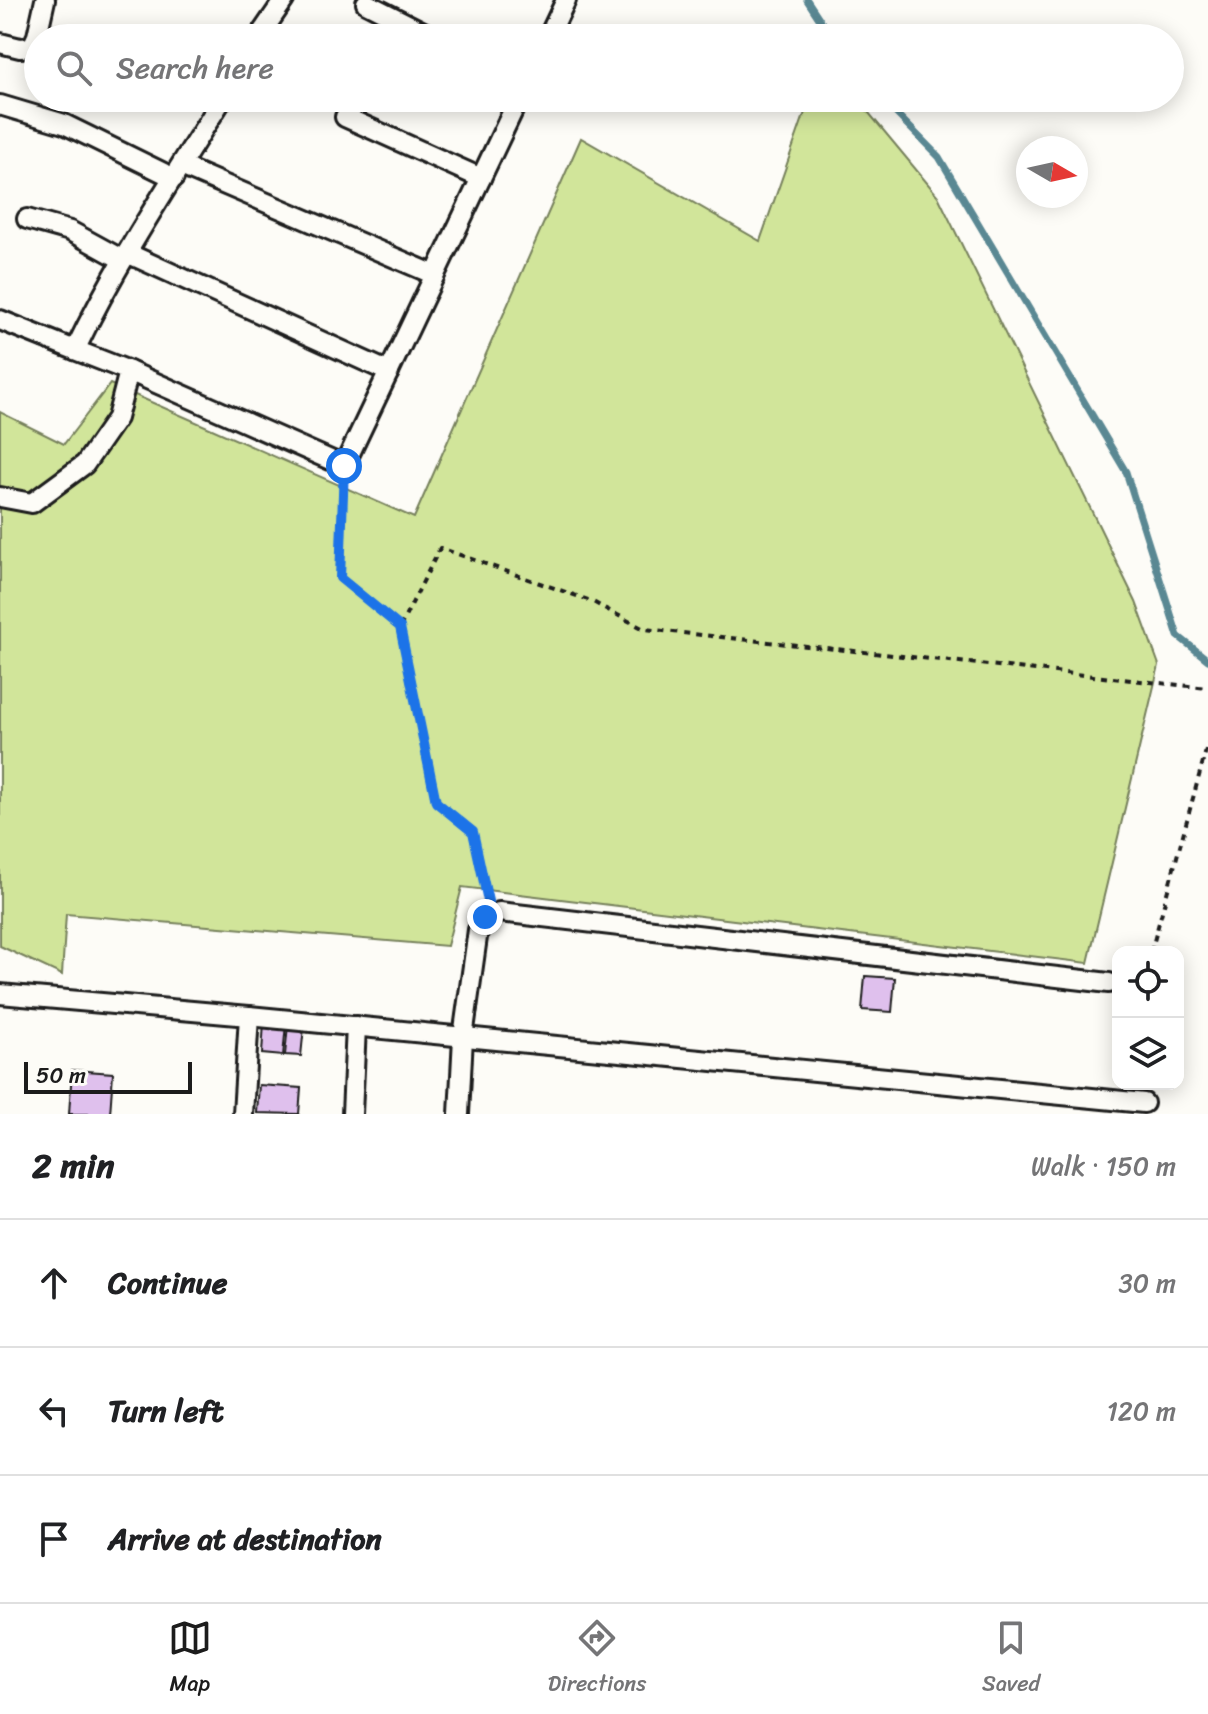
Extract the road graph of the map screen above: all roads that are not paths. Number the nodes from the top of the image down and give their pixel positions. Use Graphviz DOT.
graph roads {
  1 [pos="45,0"];
  2 [pos="566,0"];
  3 [pos="274,3"];
  4 [pos="366,3"];
  5 [pos="40,24"];
  6 [pos="264,24"];
  7 [pos="407,24"];
  8 [pos="555,24"];
  9 [pos="0,43"];
  10 [pos="24,48"];
  11 [pos="0,105"];
  12 [pos="214,112"];
  13 [pos="512,112"];
  14 [pos="345,117"];
  15 [pos="177,172"];
  16 [pos="481,178"];
  17 [pos="27,219"];
  18 [pos="125,256"];
  19 [pos="435,275"];
  20 [pos="0,320"];
  21 [pos="75,350"];
  22 [pos="129,371"];
  23 [pos="389,372"];
  24 [pos="0,497"];
  25 [pos="1109,983"];
  26 [pos="0,994"];
  27 [pos="249,1016"];
  28 [pos="356,1026"];
  29 [pos="463,1037"];
  30 [pos="1144,1103"];
  31 [pos="243,1114"];
  32 [pos="352,1114"];
  33 [pos="459,1114"];
  1 -- 5 [label="street"];
  2 -- 8 [label="street"];
  3 -- 6 [label="street"];
  4 -- 7 [label="street"];
  9 -- 10 [label="street"];
  11 -- 15 [label="street"];
  12 -- 15 [label="street"];
  13 -- 16 [label="street"];
  14 -- 16 [label="street"];
  15 -- 18 [label="street"];
  15 -- 19 [label="street"];
  16 -- 19 [label="street"];
  17 -- 18 [label="street"];
  18 -- 21 [label="street"];
  18 -- 23 [label="street"];
  19 -- 23 [label="street"];
  20 -- 21 [label="street"];
  21 -- 22 [label="street"];
  22 -- 23 [label="street"];
  22 -- 24 [label="street"];
  25 -- 29 [label="street"];
  26 -- 27 [label="street"];
  27 -- 28 [label="street"];
  27 -- 31 [label="street"];
  28 -- 29 [label="street"];
  28 -- 32 [label="street"];
  29 -- 30 [label="street"];
  29 -- 33 [label="street"];
}
